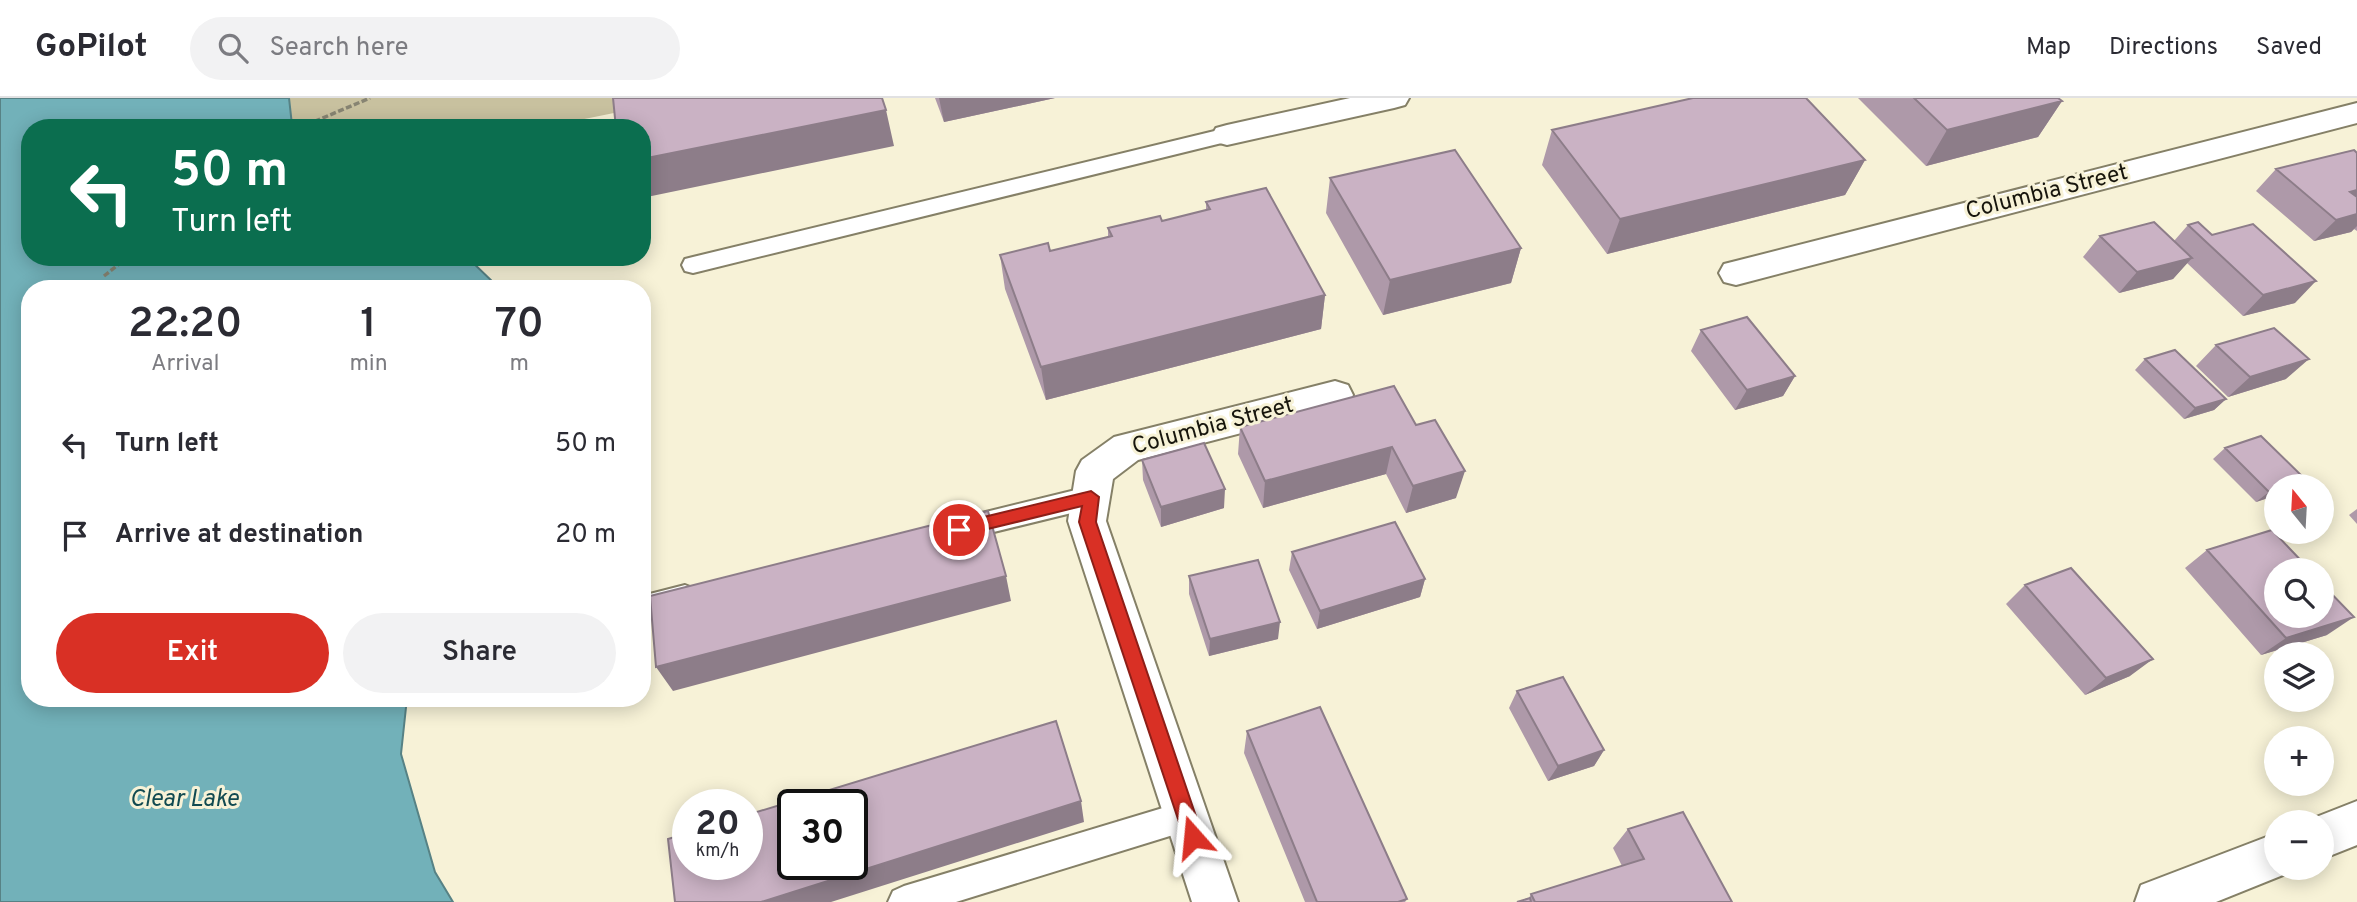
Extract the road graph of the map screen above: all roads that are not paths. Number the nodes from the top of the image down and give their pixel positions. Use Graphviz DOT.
graph roads {
  1 [pos="1394,98"];
  2 [pos="2357,113"];
  3 [pos="1227,135"];
  4 [pos="693,265"];
  5 [pos="1736,273"];
  6 [pos="1335,395"];
  7 [pos="1093,484"];
  8 [pos="933,536"];
  9 [pos="708,592"];
  10 [pos="651,606"];
  11 [pos="1186,816"];
  12 [pos="2357,823"];
  13 [pos="2334,832"];
  14 [pos="2264,860"];
  15 [pos="904,902"];
  16 [pos="1215,902"];
  17 [pos="2158,902"];
  1 -- 3 [label="street"];
  2 -- 5 [label="street, Columbia Street"];
  3 -- 4 [label="lane"];
  6 -- 7 [label="street, Columbia Street"];
  7 -- 8 [label="lane"];
  7 -- 11 [label="street"];
  9 -- 10 [label="lane"];
  11 -- 15 [label="lane"];
  11 -- 16 [label="street"];
  12 -- 13 [label="street"];
  14 -- 17 [label="street"];
}
